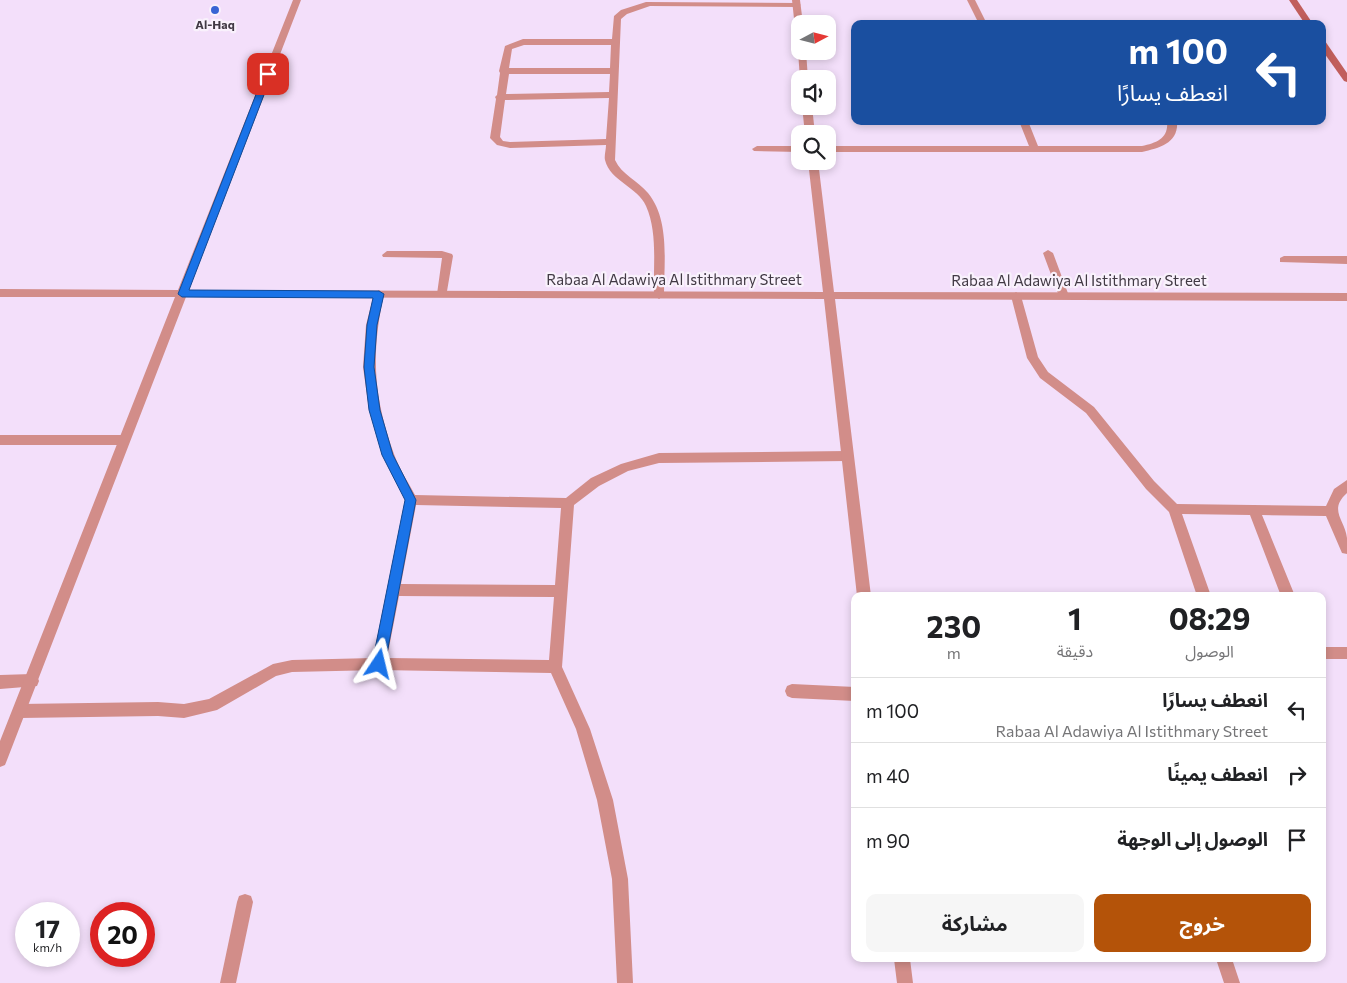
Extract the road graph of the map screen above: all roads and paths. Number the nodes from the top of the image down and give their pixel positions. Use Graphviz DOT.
graph roads {
  1 [pos="297,0"];
  2 [pos="971,0"];
  3 [pos="1292,0"];
  4 [pos="796,3"];
  5 [pos="981,20"];
  6 [pos="1306,20"];
  7 [pos="616,42"];
  8 [pos="1326,49"];
  9 [pos="615,70"];
  10 [pos="503,71"];
  11 [pos="1347,79"];
  12 [pos="614,95"];
  13 [pos="499,97"];
  14 [pos="1025,125"];
  15 [pos="1173,125"];
  16 [pos="611,142"];
  17 [pos="757,149"];
  18 [pos="791,149"];
  19 [pos="836,149"];
  20 [pos="1035,149"];
  21 [pos="814,170"];
  22 [pos="1048,252"];
  23 [pos="387,255"];
  24 [pos="1284,260"];
  25 [pos="1347,260"];
  26 [pos="0,294"];
  27 [pos="182,294"];
  28 [pos="379,294"];
  29 [pos="442,294"];
  30 [pos="659,295"];
  31 [pos="828,295"];
  32 [pos="1016,296"];
  33 [pos="1064,296"];
  34 [pos="1347,296"];
  35 [pos="0,440"];
  36 [pos="124,440"];
  37 [pos="848,456"];
  38 [pos="1347,485"];
  39 [pos="411,500"];
  40 [pos="568,503"];
  41 [pos="1174,509"];
  42 [pos="1254,510"];
  43 [pos="1330,510"];
  44 [pos="1347,548"];
  45 [pos="392,590"];
  46 [pos="560,591"];
  47 [pos="864,592"];
  48 [pos="1203,592"];
  49 [pos="1286,592"];
  50 [pos="1326,653"];
  51 [pos="1347,653"];
  52 [pos="379,664"];
  53 [pos="555,667"];
  54 [pos="32,681"];
  55 [pos="0,682"];
  56 [pos="792,691"];
  57 [pos="851,694"];
  58 [pos="20,711"];
  59 [pos="0,760"];
  60 [pos="245,902"];
  61 [pos="902,962"];
  62 [pos="1225,962"];
  63 [pos="228,983"];
  64 [pos="625,983"];
  65 [pos="905,983"];
  66 [pos="1232,983"];
  1 -- 27 [label="street"];
  2 -- 5 [label="street"];
  3 -- 6 [label="main road"];
  4 -- 7 [label="street"];
  7 -- 9 [label="street"];
  7 -- 10 [label="street"];
  8 -- 11 [label="main road"];
  9 -- 10 [label="street"];
  9 -- 12 [label="street"];
  10 -- 13 [label="street"];
  12 -- 13 [label="street"];
  12 -- 16 [label="street"];
  13 -- 16 [label="street"];
  14 -- 20 [label="street"];
  15 -- 20 [label="street"];
  16 -- 30 [label="street"];
  17 -- 18 [label="street"];
  19 -- 20 [label="street"];
  21 -- 31 [label="street"];
  22 -- 33 [label="street"];
  23 -- 29 [label="street"];
  24 -- 25 [label="street"];
  26 -- 27 [label="street, Rabaa Al Adawiya Al Istithmary Street"];
  27 -- 28 [label="street, Rabaa Al Adawiya Al Istithmary Street"];
  27 -- 36 [label="street"];
  28 -- 29 [label="street, Rabaa Al Adawiya Al Istithmary Street"];
  28 -- 39 [label="street"];
  29 -- 30 [label="street, Rabaa Al Adawiya Al Istithmary Street"];
  30 -- 31 [label="street, Rabaa Al Adawiya Al Istithmary Street"];
  31 -- 32 [label="street, Rabaa Al Adawiya Al Istithmary Street"];
  31 -- 37 [label="street"];
  32 -- 33 [label="street, Rabaa Al Adawiya Al Istithmary Street"];
  32 -- 41 [label="street"];
  33 -- 34 [label="street, Rabaa Al Adawiya Al Istithmary Street"];
  35 -- 36 [label="street"];
  36 -- 54 [label="street"];
  37 -- 40 [label="street"];
  37 -- 47 [label="street"];
  38 -- 43 [label="street"];
  39 -- 40 [label="street"];
  39 -- 45 [label="street"];
  40 -- 46 [label="street"];
  41 -- 42 [label="street"];
  41 -- 48 [label="street"];
  42 -- 43 [label="street"];
  42 -- 49 [label="street"];
  43 -- 44 [label="street"];
  45 -- 46 [label="street"];
  45 -- 52 [label="street"];
  46 -- 53 [label="street"];
  50 -- 51 [label="street"];
  52 -- 53 [label="street"];
  52 -- 58 [label="street"];
  53 -- 64 [label="street"];
  54 -- 55 [label="street"];
  54 -- 58 [label="street"];
  56 -- 57 [label="street"];
  58 -- 59 [label="street"];
  60 -- 63 [label="street"];
  61 -- 65 [label="street"];
  62 -- 66 [label="street"];
}
